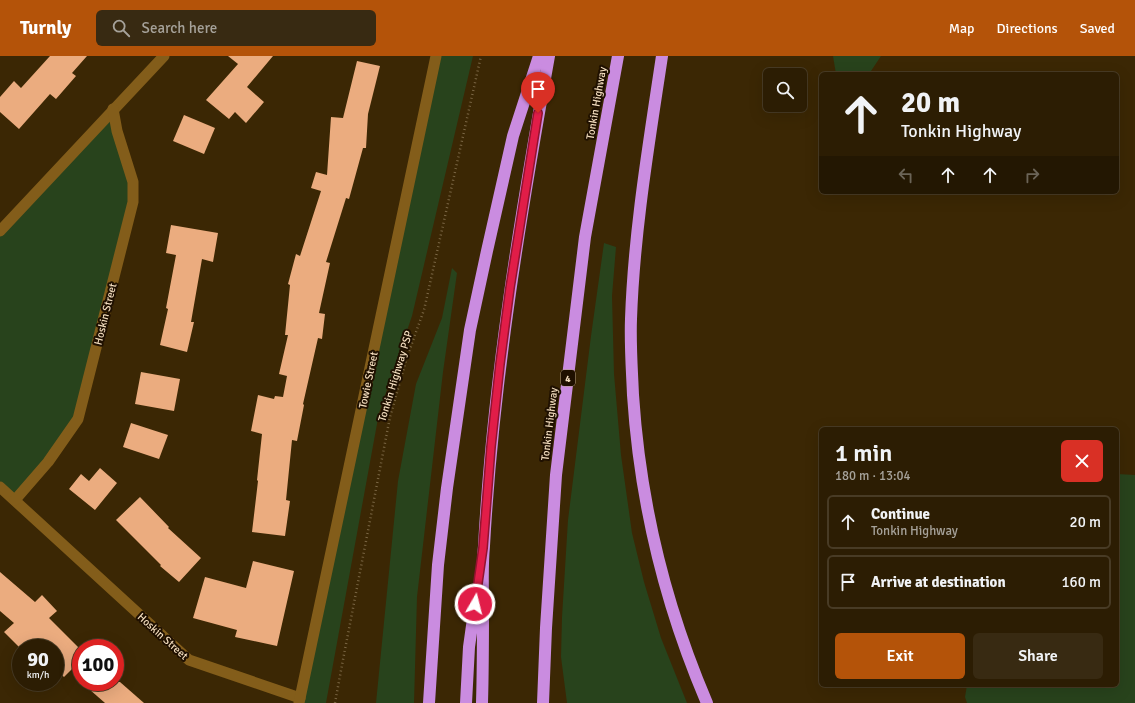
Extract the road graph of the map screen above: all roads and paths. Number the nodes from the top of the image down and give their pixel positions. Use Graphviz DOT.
graph roads {
  1 [pos="164,56"];
  2 [pos="436,56"];
  3 [pos="481,56"];
  4 [pos="538,56"];
  5 [pos="549,56"];
  6 [pos="618,56"];
  7 [pos="662,56"];
  8 [pos="113,109"];
  9 [pos="0,231"];
  10 [pos="0,487"];
  11 [pos="15,500"];
  12 [pos="483,548"];
  13 [pos="300,700"];
  14 [pos="707,702"];
  15 [pos="335,703"];
  16 [pos="429,703"];
  17 [pos="466,703"];
  18 [pos="482,703"];
  19 [pos="543,703"];
  1 -- 8 [label="street"];
  2 -- 13 [label="street, Towie Street"];
  3 -- 15 [label="path, Tonkin Highway PSP"];
  4 -- 16 [label="highway"];
  5 -- 12 [label="highway"];
  6 -- 19 [label="highway, Tonkin Highway / 4"];
  7 -- 14 [label="highway"];
  8 -- 9 [label="street"];
  8 -- 11 [label="street, Hoskin Street"];
  10 -- 11 [label="street, Hoskin Street"];
  11 -- 13 [label="street, Hoskin Street"];
  12 -- 17 [label="highway"];
  12 -- 18 [label="highway"];
}
